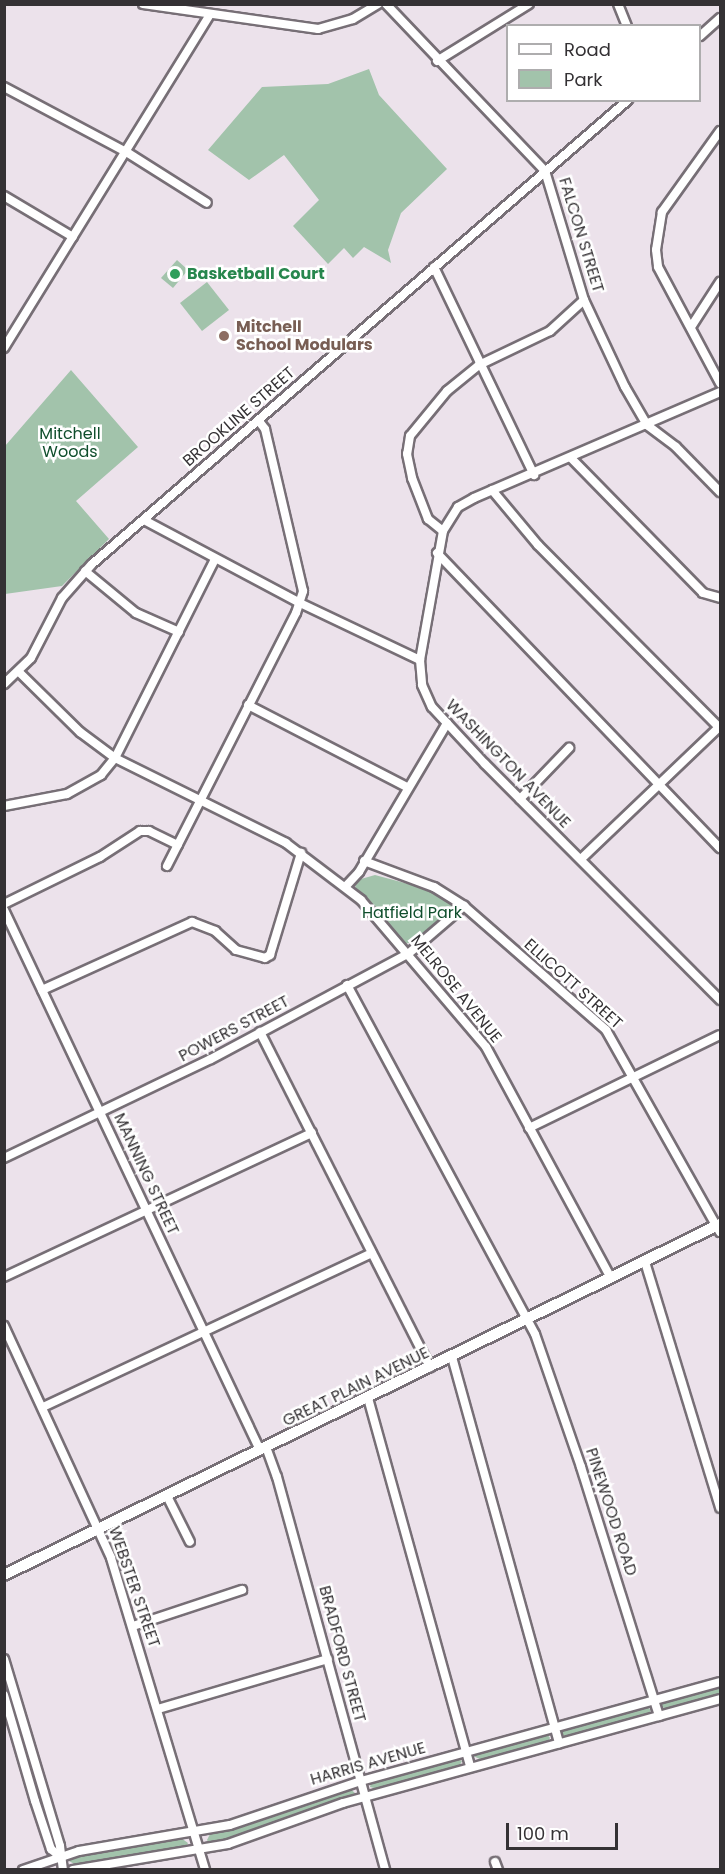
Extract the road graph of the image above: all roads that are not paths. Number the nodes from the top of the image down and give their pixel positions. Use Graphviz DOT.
graph roads {
  1 [pos="143,4"];
  2 [pos="378,4"];
  3 [pos="386,4"];
  4 [pos="529,4"];
  5 [pos="618,4"];
  6 [pos="210,15"];
  7 [pos="720,18"];
  8 [pos="626,24"];
  9 [pos="701,34"];
  10 [pos="437,61"];
  11 [pos="4,87"];
  12 [pos="626,102"];
  13 [pos="720,131"];
  14 [pos="128,153"];
  15 [pos="545,171"];
  16 [pos="4,196"];
  17 [pos="207,203"];
  18 [pos="73,237"];
  19 [pos="434,267"];
  20 [pos="720,282"];
  21 [pos="584,300"];
  22 [pos="691,327"];
  23 [pos="5,348"];
  24 [pos="479,365"];
  25 [pos="720,383"];
  26 [pos="720,392"];
  27 [pos="258,420"];
  28 [pos="647,425"];
  29 [pos="572,459"];
  30 [pos="534,475"];
  31 [pos="492,490"];
  32 [pos="720,492"];
  33 [pos="144,520"];
  34 [pos="443,531"];
  35 [pos="437,553"];
  36 [pos="215,559"];
  37 [pos="85,571"];
  38 [pos="720,598"];
  39 [pos="300,603"];
  40 [pos="179,632"];
  41 [pos="420,660"];
  42 [pos="19,672"];
  43 [pos="4,684"];
  44 [pos="248,705"];
  45 [pos="447,723"];
  46 [pos="720,727"];
  47 [pos="569,748"];
  48 [pos="115,758"];
  49 [pos="659,786"];
  50 [pos="408,787"];
  51 [pos="520,799"];
  52 [pos="200,800"];
  53 [pos="4,806"];
  54 [pos="178,845"];
  55 [pos="720,848"];
  56 [pos="301,853"];
  57 [pos="581,860"];
  58 [pos="364,861"];
  59 [pos="167,866"];
  60 [pos="346,886"];
  61 [pos="4,904"];
  62 [pos="464,906"];
  63 [pos="4,910"];
  64 [pos="408,954"];
  65 [pos="347,985"];
  66 [pos="42,990"];
  67 [pos="720,1000"];
  68 [pos="260,1032"];
  69 [pos="720,1035"];
  70 [pos="635,1077"];
  71 [pos="100,1112"];
  72 [pos="529,1128"];
  73 [pos="312,1133"];
  74 [pos="4,1158"];
  75 [pos="147,1210"];
  76 [pos="719,1227"];
  77 [pos="372,1253"];
  78 [pos="645,1262"];
  79 [pos="4,1277"];
  80 [pos="611,1278"];
  81 [pos="528,1320"];
  82 [pos="4,1326"];
  83 [pos="204,1332"];
  84 [pos="452,1357"];
  85 [pos="430,1367"];
  86 [pos="368,1398"];
  87 [pos="43,1407"];
  88 [pos="263,1449"];
  89 [pos="167,1496"];
  90 [pos="720,1508"];
  91 [pos="99,1529"];
  92 [pos="190,1542"];
  93 [pos="4,1575"];
  94 [pos="242,1590"];
  95 [pos="133,1626"];
  96 [pos="4,1659"];
  97 [pos="327,1659"];
  98 [pos="720,1682"];
  99 [pos="8,1689"];
  100 [pos="4,1695"];
  101 [pos="720,1699"];
  102 [pos="654,1700"];
  103 [pos="158,1709"];
  104 [pos="659,1716"];
  105 [pos="554,1727"];
  106 [pos="559,1743"];
  107 [pos="466,1752"];
  108 [pos="470,1767"];
  109 [pos="361,1781"];
  110 [pos="42,1793"];
  111 [pos="33,1795"];
  112 [pos="365,1796"];
  113 [pos="194,1833"];
  114 [pos="199,1849"];
  115 [pos="59,1856"];
  116 [pos="22,1869"];
  117 [pos="63,1869"];
  118 [pos="73,1869"];
  119 [pos="205,1869"];
  120 [pos="385,1869"];
  1 -- 6 [label="street"];
  2 -- 6 [label="street"];
  3 -- 10 [label="street, FALCON STREET"];
  4 -- 10 [label="street"];
  5 -- 8 [label="street"];
  6 -- 14 [label="street"];
  7 -- 9 [label="street"];
  10 -- 15 [label="street, FALCON STREET"];
  11 -- 14 [label="street"];
  12 -- 15 [label="street, BROOKLINE STREET"];
  13 -- 22 [label="street"];
  14 -- 17 [label="street"];
  14 -- 18 [label="street"];
  15 -- 19 [label="street, BROOKLINE STREET"];
  15 -- 21 [label="street, FALCON STREET"];
  16 -- 18 [label="street"];
  18 -- 23 [label="street"];
  19 -- 24 [label="street"];
  19 -- 27 [label="street, BROOKLINE STREET"];
  20 -- 22 [label="street"];
  21 -- 24 [label="street"];
  21 -- 28 [label="street, FALCON STREET"];
  22 -- 25 [label="street"];
  24 -- 30 [label="street"];
  24 -- 34 [label="street"];
  26 -- 28 [label="street, WASHINGTON AVENUE"];
  27 -- 33 [label="street, BROOKLINE STREET"];
  27 -- 39 [label="street"];
  28 -- 29 [label="street, WASHINGTON AVENUE"];
  28 -- 32 [label="street, FALCON STREET"];
  29 -- 30 [label="street, WASHINGTON AVENUE"];
  29 -- 38 [label="street"];
  30 -- 31 [label="street, WASHINGTON AVENUE"];
  31 -- 34 [label="street, WASHINGTON AVENUE"];
  31 -- 46 [label="street"];
  33 -- 36 [label="street"];
  33 -- 37 [label="street, BROOKLINE STREET"];
  34 -- 35 [label="street, WASHINGTON AVENUE"];
  35 -- 41 [label="street, WASHINGTON AVENUE"];
  35 -- 49 [label="street"];
  36 -- 39 [label="street"];
  36 -- 40 [label="street"];
  37 -- 40 [label="street"];
  37 -- 42 [label="street, BROOKLINE STREET"];
  39 -- 41 [label="street"];
  39 -- 44 [label="street"];
  40 -- 48 [label="street"];
  41 -- 45 [label="street, WASHINGTON AVENUE"];
  42 -- 43 [label="street, BROOKLINE STREET"];
  42 -- 48 [label="street, MELROSE AVENUE"];
  44 -- 50 [label="street"];
  44 -- 52 [label="street"];
  45 -- 50 [label="street"];
  45 -- 51 [label="street, WASHINGTON AVENUE"];
  46 -- 49 [label="street"];
  47 -- 51 [label="street"];
  48 -- 52 [label="street, MELROSE AVENUE"];
  48 -- 53 [label="street"];
  49 -- 55 [label="street"];
  49 -- 57 [label="street"];
  50 -- 58 [label="street"];
  51 -- 57 [label="street, WASHINGTON AVENUE"];
  52 -- 54 [label="street"];
  52 -- 56 [label="street, MELROSE AVENUE"];
  54 -- 59 [label="street"];
  54 -- 61 [label="street"];
  56 -- 60 [label="street, MELROSE AVENUE"];
  56 -- 66 [label="street"];
  57 -- 67 [label="street, WASHINGTON AVENUE"];
  58 -- 60 [label="street"];
  58 -- 62 [label="street, ELLICOTT STREET"];
  60 -- 64 [label="street, MELROSE AVENUE"];
  62 -- 64 [label="street, POWERS STREET"];
  62 -- 70 [label="street, ELLICOTT STREET"];
  63 -- 66 [label="street, MANNING STREET"];
  64 -- 65 [label="street, POWERS STREET"];
  64 -- 72 [label="street, MELROSE AVENUE"];
  65 -- 68 [label="street, POWERS STREET"];
  65 -- 81 [label="street, PINEWOOD ROAD"];
  66 -- 71 [label="street, MANNING STREET"];
  68 -- 71 [label="street, POWERS STREET"];
  68 -- 73 [label="street"];
  69 -- 70 [label="street"];
  70 -- 72 [label="street"];
  70 -- 76 [label="street, ELLICOTT STREET"];
  71 -- 74 [label="street, POWERS STREET"];
  71 -- 75 [label="street, MANNING STREET"];
  72 -- 80 [label="street, MELROSE AVENUE"];
  73 -- 75 [label="street"];
  73 -- 77 [label="street"];
  75 -- 79 [label="street"];
  75 -- 83 [label="street, MANNING STREET"];
  76 -- 78 [label="main road, GREAT PLAIN AVENUE"];
  77 -- 83 [label="street"];
  77 -- 85 [label="street"];
  78 -- 80 [label="main road, GREAT PLAIN AVENUE"];
  78 -- 90 [label="street"];
  80 -- 81 [label="main road, GREAT PLAIN AVENUE"];
  81 -- 84 [label="main road, GREAT PLAIN AVENUE"];
  81 -- 102 [label="street, PINEWOOD ROAD"];
  82 -- 87 [label="street, WEBSTER STREET"];
  83 -- 87 [label="street"];
  83 -- 88 [label="street, MANNING STREET"];
  84 -- 85 [label="main road, GREAT PLAIN AVENUE"];
  84 -- 105 [label="street"];
  85 -- 86 [label="main road, GREAT PLAIN AVENUE"];
  86 -- 88 [label="main road, GREAT PLAIN AVENUE"];
  86 -- 107 [label="street"];
  87 -- 91 [label="street, WEBSTER STREET"];
  88 -- 89 [label="main road, GREAT PLAIN AVENUE"];
  88 -- 97 [label="street, BRADFORD STREET"];
  89 -- 91 [label="main road, GREAT PLAIN AVENUE"];
  89 -- 92 [label="street"];
  91 -- 93 [label="main road, GREAT PLAIN AVENUE"];
  91 -- 95 [label="street, WEBSTER STREET"];
  94 -- 95 [label="street"];
  95 -- 103 [label="street, WEBSTER STREET"];
  96 -- 99 [label="street"];
  97 -- 103 [label="street"];
  97 -- 109 [label="street, BRADFORD STREET"];
  98 -- 102 [label="street, HARRIS AVENUE"];
  99 -- 110 [label="street"];
  100 -- 111 [label="street"];
  101 -- 104 [label="street, HARRIS AVENUE"];
  102 -- 104 [label="street, PINEWOOD ROAD"];
  102 -- 105 [label="street, HARRIS AVENUE"];
  103 -- 113 [label="street, WEBSTER STREET"];
  104 -- 106 [label="street, HARRIS AVENUE"];
  105 -- 106 [label="street"];
  105 -- 107 [label="street, HARRIS AVENUE"];
  106 -- 108 [label="street, HARRIS AVENUE"];
  107 -- 108 [label="street"];
  107 -- 109 [label="street, HARRIS AVENUE"];
  108 -- 112 [label="street, HARRIS AVENUE"];
  109 -- 112 [label="street, BRADFORD STREET"];
  109 -- 113 [label="street, HARRIS AVENUE"];
  110 -- 111 [label="street"];
  110 -- 115 [label="street"];
  111 -- 115 [label="street"];
  112 -- 114 [label="street, HARRIS AVENUE"];
  112 -- 120 [label="street, BRADFORD STREET"];
  113 -- 114 [label="street, WEBSTER STREET"];
  113 -- 115 [label="street, HARRIS AVENUE"];
  114 -- 118 [label="street, HARRIS AVENUE"];
  114 -- 119 [label="street, WEBSTER STREET"];
  115 -- 116 [label="street, HARRIS AVENUE"];
  115 -- 117 [label="street"];
}
